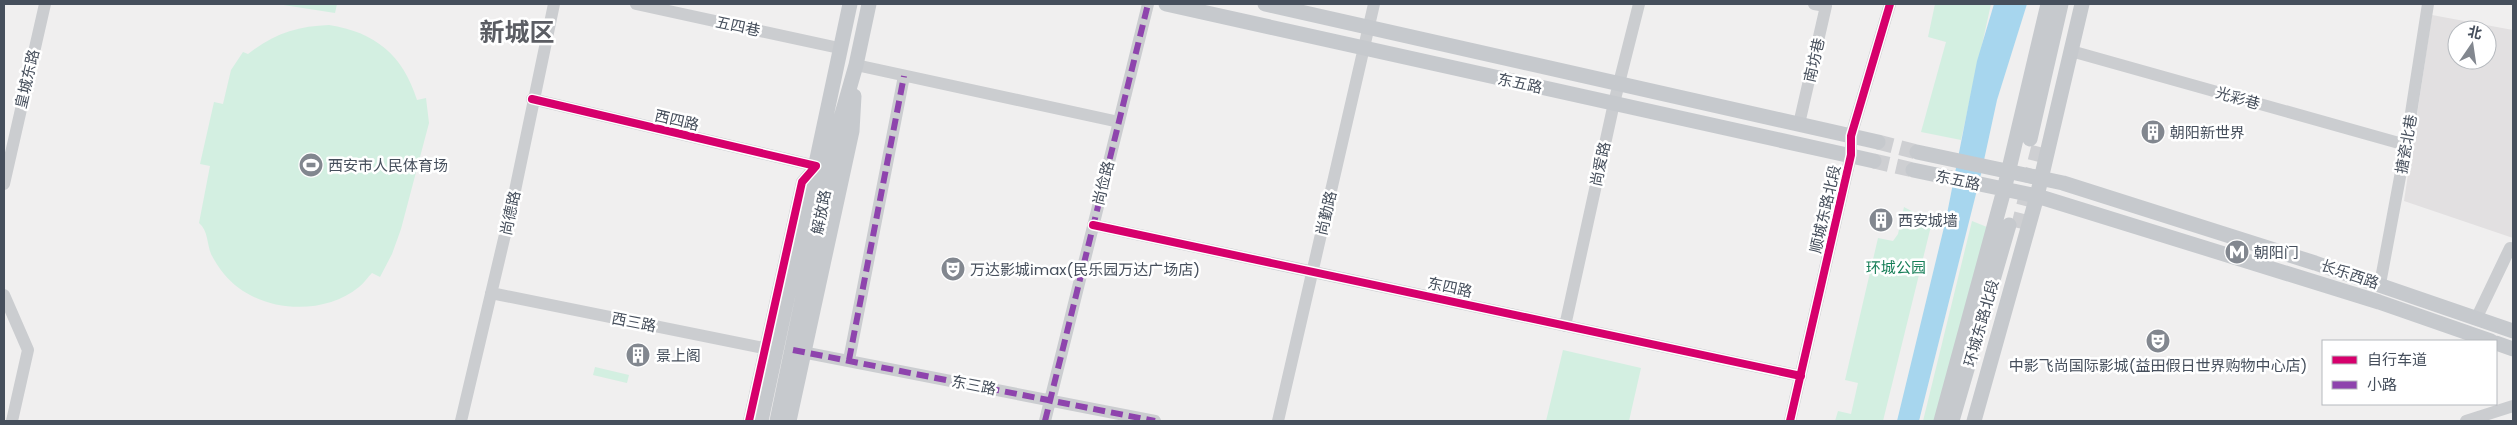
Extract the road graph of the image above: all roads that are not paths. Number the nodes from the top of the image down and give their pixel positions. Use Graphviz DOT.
graph roads {
  1 [pos="45,4"];
  2 [pos="554,4"];
  3 [pos="636,4"];
  4 [pos="850,4"];
  5 [pos="869,4"];
  6 [pos="1148,4"];
  7 [pos="1166,4"];
  8 [pos="1265,4"];
  9 [pos="1374,4"];
  10 [pos="1638,4"];
  11 [pos="1814,4"];
  12 [pos="1890,4"];
  13 [pos="2048,4"];
  14 [pos="2061,4"];
  15 [pos="2071,4"];
  16 [pos="2082,4"];
  17 [pos="2428,4"];
  18 [pos="1369,27"];
  19 [pos="839,48"];
  20 [pos="1364,49"];
  21 [pos="2071,51"];
  22 [pos="856,64"];
  23 [pos="904,76"];
  24 [pos="1619,84"];
  25 [pos="532,99"];
  26 [pos="1614,103"];
  27 [pos="1119,122"];
  28 [pos="1799,124"];
  29 [pos="1851,136"];
  30 [pos="1878,142"];
  31 [pos="2406,145"];
  32 [pos="1917,152"];
  33 [pos="1851,155"];
  34 [pos="1874,161"];
  35 [pos="816,166"];
  36 [pos="1913,170"];
  37 [pos="2007,172"];
  38 [pos="2042,176"];
  39 [pos="4,184"];
  40 [pos="839,188"];
  41 [pos="2004,190"];
  42 [pos="2037,196"];
  43 [pos="824,200"];
  44 [pos="1093,225"];
  45 [pos="2513,249"];
  46 [pos="1313,271"];
  47 [pos="2380,284"];
  48 [pos="491,292"];
  49 [pos="4,295"];
  50 [pos="2476,319"];
  51 [pos="1565,326"];
  52 [pos="2513,331"];
  53 [pos="2489,340"];
  54 [pos="2497,343"];
  55 [pos="771,349"];
  56 [pos="2513,349"];
  57 [pos="798,351"];
  58 [pos="849,360"];
  59 [pos="1801,376"];
  60 [pos="1050,400"];
  61 [pos="2513,406"];
  62 [pos="12,421"];
  63 [pos="461,421"];
  64 [pos="749,421"];
  65 [pos="761,421"];
  66 [pos="777,421"];
  67 [pos="789,421"];
  68 [pos="1045,421"];
  69 [pos="1155,421"];
  70 [pos="1278,421"];
  71 [pos="1790,421"];
  72 [pos="1941,421"];
  73 [pos="1952,421"];
  74 [pos="1963,421"];
  75 [pos="1974,421"];
  76 [pos="2466,421"];
  1 -- 39 [label="street, 皇城东路"];
  2 -- 25 [label="street, 尚德路"];
  3 -- 19 [label="street, 五四巷"];
  4 -- 19 [label="main road, 解放路"];
  5 -- 22 [label="main road, 解放路"];
  6 -- 27 [label="street, 尚俭路"];
  7 -- 20 [label="main road, 东五路"];
  8 -- 18 [label="main road, 东五路"];
  9 -- 18 [label="street, 尚勤路"];
  10 -- 24 [label="street, 尚爱路"];
  11 -- 28 [label="street, 南坊巷"];
  12 -- 29 [label="street, 顺城东路北段"];
  13 -- 37 [label="main road"];
  14 -- 15 [label="main road"];
  16 -- 21 [label="main road"];
  17 -- 31 [label="street, 搪瓷北巷"];
  18 -- 20 [label="street, 尚勤路"];
  18 -- 24 [label="main road, 东五路"];
  19 -- 35 [label="main road, 解放路"];
  20 -- 26 [label="main road, 东五路"];
  20 -- 46 [label="street, 尚勤路"];
  21 -- 31 [label="street, 光彩巷"];
  21 -- 38 [label="main road"];
  22 -- 23 [label="street"];
  22 -- 40 [label="main road"];
  22 -- 43 [label="main road, 解放路"];
  23 -- 27 [label="street"];
  23 -- 58 [label="street"];
  24 -- 26 [label="street, 尚爱路"];
  24 -- 28 [label="main road, 东五路"];
  25 -- 35 [label="street, 西四路"];
  25 -- 48 [label="street, 尚德路"];
  26 -- 33 [label="main road, 东五路"];
  26 -- 51 [label="street, 尚爱路"];
  27 -- 44 [label="street, 尚俭路"];
  28 -- 29 [label="main road, 东五路"];
  29 -- 30 [label="main road, 东五路"];
  29 -- 33 [label="street, 顺城东路北段"];
  31 -- 47 [label="street, 搪瓷北巷"];
  32 -- 37 [label="main road, 东五路"];
  33 -- 34 [label="main road, 东五路"];
  33 -- 59 [label="street, 顺城东路北段"];
  35 -- 55 [label="main road, 解放路"];
  36 -- 41 [label="main road, 东五路"];
  37 -- 38 [label="main road, 东五路"];
  37 -- 41 [label="main road"];
  38 -- 42 [label="main road"];
  38 -- 47 [label="main road, 长乐西路"];
  40 -- 43 [label="main road"];
  40 -- 57 [label="main road"];
  41 -- 42 [label="main road, 东五路"];
  41 -- 72 [label="main road"];
  42 -- 53 [label="main road, 长乐西路"];
  42 -- 75 [label="main road"];
  43 -- 57 [label="main road, 解放路"];
  44 -- 46 [label="street, 东四路"];
  44 -- 60 [label="street, 尚俭路"];
  45 -- 50 [label="street"];
  46 -- 51 [label="street, 东四路"];
  46 -- 70 [label="street, 尚勤路"];
  47 -- 50 [label="main road, 长乐西路"];
  48 -- 55 [label="street, 西三路"];
  48 -- 63 [label="street, 尚德路"];
  49 -- 62 [label="street"];
  50 -- 52 [label="main road, 长乐西路"];
  51 -- 59 [label="street, 东四路"];
  54 -- 56 [label="main road"];
  55 -- 64 [label="street"];
  55 -- 65 [label="main road, 解放路"];
  57 -- 58 [label="street, 东三路"];
  57 -- 66 [label="main road, 解放路"];
  57 -- 67 [label="main road"];
  58 -- 60 [label="street, 东三路"];
  59 -- 71 [label="street, 顺城东路北段"];
  60 -- 68 [label="street, 尚俭路"];
  60 -- 69 [label="street, 东三路"];
  61 -- 76 [label="street"];
  73 -- 74 [label="main road, 环城东路北段"];
}
